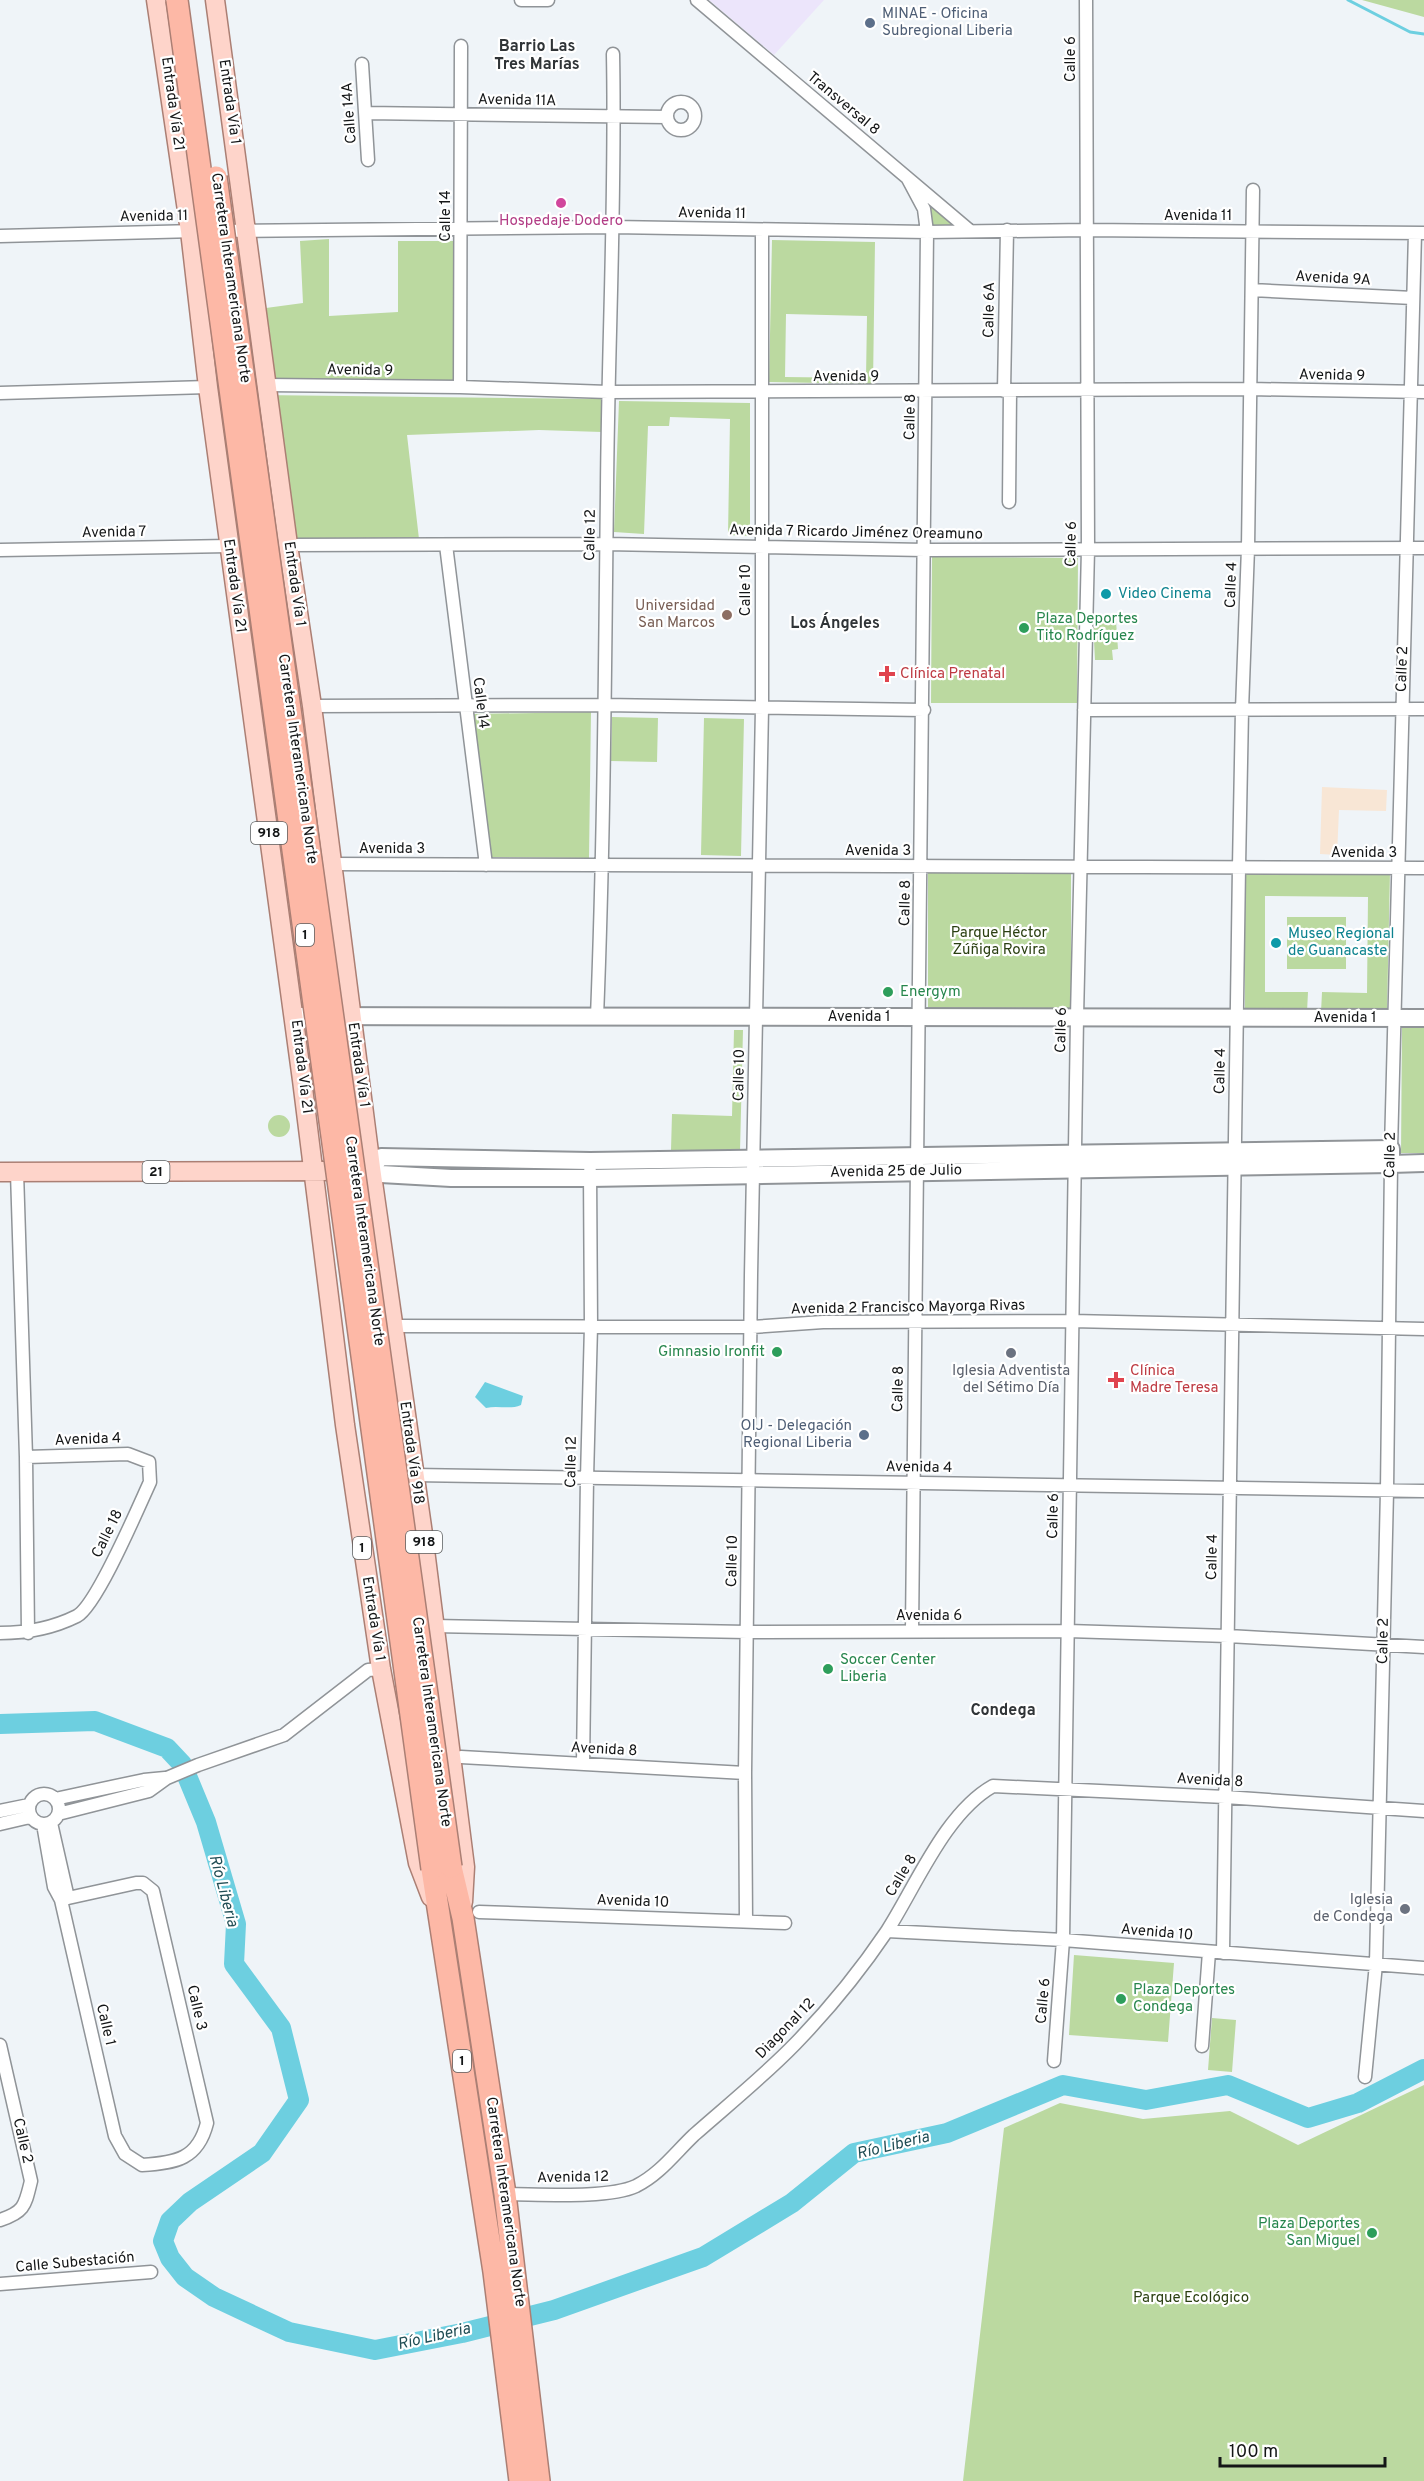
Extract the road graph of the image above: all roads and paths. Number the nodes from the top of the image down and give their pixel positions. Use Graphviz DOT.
graph roads {
  1 [pos="156,0"];
  2 [pos="177,0"];
  3 [pos="192,0"];
  4 [pos="215,0"];
  5 [pos="548,0"];
  6 [pos="697,0"];
  7 [pos="1086,0"];
  8 [pos="523,1"];
  9 [pos="461,46"];
  10 [pos="613,54"];
  11 [pos="362,64"];
  12 [pos="366,113"];
  13 [pos="460,115"];
  14 [pos="614,117"];
  15 [pos="667,117"];
  16 [pos="368,160"];
  17 [pos="908,179"];
  18 [pos="1253,190"];
  19 [pos="613,226"];
  20 [pos="461,228"];
  21 [pos="247,230"];
  22 [pos="762,230"];
  23 [pos="969,230"];
  24 [pos="1007,230"];
  25 [pos="1086,230"];
  26 [pos="190,231"];
  27 [pos="1253,231"];
  28 [pos="927,232"];
  29 [pos="1420,233"];
  30 [pos="0,236"];
  31 [pos="1252,290"];
  32 [pos="1413,298"];
  33 [pos="267,385"];
  34 [pos="208,387"];
  35 [pos="460,387"];
  36 [pos="1250,389"];
  37 [pos="1007,391"];
  38 [pos="1088,391"];
  39 [pos="608,392"];
  40 [pos="762,392"];
  41 [pos="926,392"];
  42 [pos="1411,392"];
  43 [pos="1424,392"];
  44 [pos="0,393"];
  45 [pos="1009,502"];
  46 [pos="606,544"];
  47 [pos="288,545"];
  48 [pos="446,545"];
  49 [pos="229,546"];
  50 [pos="760,546"];
  51 [pos="1248,548"];
  52 [pos="1406,548"];
  53 [pos="1424,548"];
  54 [pos="1088,549"];
  55 [pos="0,550"];
  56 [pos="925,550"];
  57 [pos="604,705"];
  58 [pos="312,706"];
  59 [pos="465,706"];
  60 [pos="762,708"];
  61 [pos="1402,709"];
  62 [pos="1424,709"];
  63 [pos="924,710"];
  64 [pos="1084,710"];
  65 [pos="1242,710"];
  66 [pos="332,864"];
  67 [pos="486,865"];
  68 [pos="604,865"];
  69 [pos="758,866"];
  70 [pos="922,866"];
  71 [pos="1081,867"];
  72 [pos="1239,867"];
  73 [pos="1397,868"];
  74 [pos="1424,868"];
  75 [pos="294,1016"];
  76 [pos="351,1016"];
  77 [pos="597,1017"];
  78 [pos="756,1017"];
  79 [pos="920,1017"];
  80 [pos="1077,1017"];
  81 [pos="1237,1018"];
  82 [pos="1393,1018"];
  83 [pos="1424,1018"];
  84 [pos="1391,1157"];
  85 [pos="1236,1159"];
  86 [pos="1075,1161"];
  87 [pos="1424,1163"];
  88 [pos="916,1164"];
  89 [pos="753,1167"];
  90 [pos="371,1168"];
  91 [pos="590,1170"];
  92 [pos="313,1171"];
  93 [pos="9,1172"];
  94 [pos="330,1318"];
  95 [pos="915,1321"];
  96 [pos="1072,1321"];
  97 [pos="1232,1325"];
  98 [pos="393,1326"];
  99 [pos="591,1326"];
  100 [pos="752,1327"];
  101 [pos="1389,1329"];
  102 [pos="1424,1329"];
  103 [pos="334,1346"];
  104 [pos="26,1457"];
  105 [pos="148,1462"];
  106 [pos="414,1475"];
  107 [pos="586,1478"];
  108 [pos="750,1480"];
  109 [pos="913,1483"];
  110 [pos="1070,1486"];
  111 [pos="1229,1488"];
  112 [pos="1387,1491"];
  113 [pos="1424,1491"];
  114 [pos="434,1626"];
  115 [pos="586,1627"];
  116 [pos="912,1631"];
  117 [pos="1068,1631"];
  118 [pos="747,1632"];
  119 [pos="0,1633"];
  120 [pos="28,1633"];
  121 [pos="1228,1636"];
  122 [pos="1383,1644"];
  123 [pos="1424,1647"];
  124 [pos="381,1669"];
  125 [pos="461,1757"];
  126 [pos="584,1764"];
  127 [pos="745,1773"];
  128 [pos="170,1777"];
  129 [pos="993,1786"];
  130 [pos="1066,1788"];
  131 [pos="1226,1797"];
  132 [pos="56,1799"];
  133 [pos="1380,1807"];
  134 [pos="0,1811"];
  135 [pos="29,1811"];
  136 [pos="1424,1811"];
  137 [pos="51,1820"];
  138 [pos="0,1824"];
  139 [pos="442,1868"];
  140 [pos="64,1899"];
  141 [pos="471,1915"];
  142 [pos="440,1918"];
  143 [pos="746,1921"];
  144 [pos="786,1923"];
  145 [pos="887,1931"];
  146 [pos="1063,1940"];
  147 [pos="1209,1952"];
  148 [pos="1224,1953"];
  149 [pos="1376,1964"];
  150 [pos="1424,1968"];
  151 [pos="0,2045"];
  152 [pos="1202,2046"];
  153 [pos="1054,2061"];
  154 [pos="1365,2077"];
  155 [pos="693,2137"];
  156 [pos="125,2154"];
  157 [pos="506,2194"];
  158 [pos="0,2220"];
  159 [pos="152,2272"];
  160 [pos="505,2272"];
  161 [pos="0,2284"];
  162 [pos="515,2358"];
  163 [pos="520,2481"];
  164 [pos="539,2481"];
  1 -- 26 [label="main road, Entrada Vía 21"];
  2 -- 139 [label="highway, Carretera Interamericana Norte / 1, bridge"];
  3 -- 139 [label="highway, Carretera Interamericana Norte / 1, bridge"];
  4 -- 21 [label="main road, Entrada Vía 1"];
  5 -- 8 [label="street"];
  6 -- 17 [label="street, Transversal 8"];
  7 -- 25 [label="street, Calle 6"];
  9 -- 13 [label="street, Calle 14"];
  10 -- 14 [label="street, Calle 12"];
  11 -- 12 [label="street, Calle 14A"];
  12 -- 13 [label="street, Avenida 11A"];
  12 -- 16 [label="street, Calle 14A"];
  13 -- 14 [label="street, Avenida 11A"];
  13 -- 20 [label="street, Calle 14"];
  14 -- 15 [label="street, Avenida 11A"];
  14 -- 19 [label="street, Calle 12"];
  17 -- 23 [label="street, Transversal 8"];
  17 -- 28 [label="street, Calle 8"];
  18 -- 27 [label="street, Calle 4"];
  19 -- 20 [label="street, Avenida 11"];
  19 -- 22 [label="street, Avenida 11"];
  19 -- 39 [label="street, Calle 12"];
  20 -- 21 [label="street, Avenida 11"];
  20 -- 35 [label="street, Calle 14"];
  21 -- 26 [label="street, Avenida 11"];
  21 -- 33 [label="main road, Entrada Vía 1"];
  22 -- 28 [label="street, Avenida 11"];
  22 -- 40 [label="street, Calle 10"];
  23 -- 24 [label="street, Avenida 11"];
  23 -- 28 [label="street, Avenida 11"];
  24 -- 25 [label="street, Avenida 11"];
  24 -- 37 [label="street, Calle 6A"];
  25 -- 27 [label="street, Avenida 11"];
  25 -- 38 [label="street, Calle 6"];
  26 -- 30 [label="street, Avenida 11"];
  26 -- 34 [label="main road, Entrada Vía 21"];
  27 -- 29 [label="street, Avenida 11"];
  27 -- 31 [label="street, Calle 4"];
  28 -- 41 [label="street, Calle 8"];
  29 -- 32 [label="street, Calle 2"];
  31 -- 32 [label="street, Avenida 9A"];
  31 -- 36 [label="street, Calle 4"];
  32 -- 42 [label="street, Calle 2"];
  33 -- 35 [label="street, Avenida 9"];
  33 -- 47 [label="main road, Entrada Vía 1"];
  34 -- 44 [label="street"];
  34 -- 49 [label="main road, Entrada Vía 21"];
  35 -- 39 [label="street, Avenida 9"];
  36 -- 38 [label="street, Avenida 9"];
  36 -- 42 [label="street, Avenida 9"];
  36 -- 51 [label="street, Calle 4"];
  37 -- 38 [label="street, Avenida 9"];
  37 -- 41 [label="street, Avenida 9"];
  37 -- 45 [label="street, Calle 6A"];
  38 -- 54 [label="street, Calle 6"];
  39 -- 40 [label="street, Avenida 9"];
  39 -- 46 [label="street, Calle 12"];
  40 -- 41 [label="street, Avenida 9"];
  40 -- 50 [label="street, Calle 10"];
  41 -- 56 [label="street, Calle 8"];
  42 -- 43 [label="street, Avenida 9"];
  42 -- 52 [label="street, Calle 2"];
  46 -- 48 [label="street, Avenida 7 Ricardo Jiménez Oreamuno"];
  46 -- 50 [label="street, Avenida 7 Ricardo Jiménez Oreamuno"];
  46 -- 57 [label="street, Calle 12"];
  47 -- 48 [label="street, Avenida 7 Ricardo Jiménez Oreamuno"];
  47 -- 58 [label="main road, Entrada Vía 1"];
  48 -- 59 [label="street, Calle 14"];
  49 -- 55 [label="street, Avenida 7"];
  49 -- 75 [label="main road, Entrada Vía 21 / 918"];
  50 -- 56 [label="street, Avenida 7 Ricardo Jiménez Oreamuno"];
  50 -- 60 [label="street, Calle 10"];
  51 -- 52 [label="street, Avenida 7 Ricardo Jiménez Oreamuno"];
  51 -- 54 [label="street, Avenida 7 Ricardo Jiménez Oreamuno"];
  51 -- 65 [label="street, Calle 4"];
  52 -- 53 [label="street, Avenida 7 Ricardo Jiménez Oreamuno"];
  52 -- 61 [label="street, Calle 2"];
  54 -- 56 [label="street, Avenida 7 Ricardo Jiménez Oreamuno"];
  54 -- 64 [label="street, Calle 6"];
  56 -- 63 [label="street, Calle 8"];
  57 -- 59 [label="street"];
  57 -- 60 [label="street"];
  57 -- 68 [label="street, Calle 12"];
  58 -- 59 [label="street"];
  58 -- 66 [label="main road, Entrada Vía 1"];
  59 -- 67 [label="street, Calle 14"];
  60 -- 63 [label="street"];
  60 -- 69 [label="street, Calle 10"];
  61 -- 62 [label="street"];
  61 -- 65 [label="street"];
  61 -- 73 [label="street, Calle 2"];
  63 -- 70 [label="street, Calle 8"];
  64 -- 65 [label="street"];
  64 -- 71 [label="street, Calle 6"];
  65 -- 72 [label="street, Calle 4"];
  66 -- 67 [label="street, Avenida 3"];
  66 -- 76 [label="main road, Entrada Vía 1"];
  67 -- 68 [label="street, Avenida 3"];
  68 -- 69 [label="street, Avenida 3"];
  68 -- 77 [label="street, Calle 12"];
  69 -- 70 [label="street, Avenida 3"];
  69 -- 78 [label="street, Calle 10"];
  70 -- 71 [label="street, Avenida 3"];
  70 -- 79 [label="street, Calle 8"];
  71 -- 72 [label="street, Avenida 3"];
  71 -- 80 [label="street, Calle 6"];
  72 -- 73 [label="street, Avenida 3"];
  72 -- 81 [label="street, Calle 4"];
  73 -- 74 [label="street, Avenida 3"];
  73 -- 82 [label="street, Calle 2"];
  75 -- 76 [label="street, Avenida 1"];
  75 -- 92 [label="main road, Entrada Vía 21 / 918"];
  76 -- 77 [label="street, Avenida 1"];
  76 -- 90 [label="main road, Entrada Vía 1"];
  77 -- 78 [label="street, Avenida 1"];
  78 -- 79 [label="street, Avenida 1"];
  78 -- 89 [label="street, Calle 10"];
  79 -- 80 [label="street, Avenida 1"];
  79 -- 88 [label="street, Calle 8"];
  80 -- 81 [label="street, Avenida 1"];
  80 -- 86 [label="street, Calle 6"];
  81 -- 82 [label="street, Avenida 1"];
  81 -- 85 [label="street, Calle 4"];
  82 -- 83 [label="street, Avenida 1"];
  82 -- 84 [label="street, Calle 2"];
  84 -- 85 [label="street, Avenida 25 de Julio"];
  84 -- 87 [label="street, Avenida 25 de Julio"];
  84 -- 101 [label="street, Calle 2"];
  85 -- 86 [label="street, Avenida 25 de Julio"];
  85 -- 97 [label="street, Calle 4"];
  86 -- 88 [label="street, Avenida 25 de Julio"];
  86 -- 96 [label="street, Calle 6"];
  88 -- 89 [label="street, Avenida 25 de Julio"];
  88 -- 95 [label="street, Calle 8"];
  89 -- 91 [label="street, Avenida 25 de Julio"];
  89 -- 100 [label="street, Calle 10"];
  90 -- 91 [label="street, Avenida 25 de Julio"];
  90 -- 92 [label="main road, Avenida 25 de Julio"];
  90 -- 98 [label="main road, Entrada Vía 918 / 918"];
  91 -- 99 [label="street, Calle 12"];
  92 -- 93 [label="main road, 21"];
  92 -- 94 [label="main road, Entrada Vía 1 / 1"];
  93 -- 104 [label="street"];
  94 -- 98 [label="street"];
  94 -- 103 [label="main road, Entrada Vía 1 / 1"];
  95 -- 96 [label="street, Avenida 2 Francisco Mayorga Rivas"];
  95 -- 100 [label="street, Avenida 2 Francisco Mayorga Rivas"];
  95 -- 109 [label="street, Calle 8"];
  96 -- 97 [label="street, Avenida 2 Francisco Mayorga Rivas"];
  96 -- 110 [label="street, Calle 6"];
  97 -- 101 [label="street, Avenida 2 Francisco Mayorga Rivas"];
  97 -- 111 [label="street, Calle 4"];
  98 -- 99 [label="street, Avenida 2 Francisco Mayorga Rivas"];
  98 -- 103 [label="street"];
  98 -- 106 [label="main road, Entrada Vía 918 / 918"];
  99 -- 100 [label="street, Avenida 2 Francisco Mayorga Rivas"];
  99 -- 107 [label="street, Calle 12"];
  100 -- 108 [label="street, Calle 10"];
  101 -- 102 [label="street, Avenida 2 Francisco Mayorga Rivas"];
  101 -- 112 [label="street, Calle 2"];
  103 -- 124 [label="main road, Entrada Vía 1 / 1"];
  104 -- 105 [label="street, Avenida 4"];
  104 -- 120 [label="street"];
  105 -- 120 [label="street, Calle 18"];
  106 -- 107 [label="street, Avenida 4"];
  106 -- 114 [label="main road, Entrada Vía 918 / 918"];
  107 -- 108 [label="street, Avenida 4"];
  107 -- 115 [label="street, Calle 12"];
  108 -- 109 [label="street, Avenida 4"];
  108 -- 118 [label="street, Calle 10"];
  109 -- 110 [label="street, Avenida 4"];
  109 -- 116 [label="street, Calle 8"];
  110 -- 111 [label="street, Avenida 4"];
  110 -- 117 [label="street, Calle 6"];
  111 -- 112 [label="street, Avenida 4"];
  111 -- 121 [label="street, Calle 4"];
  112 -- 113 [label="street, Avenida 4"];
  112 -- 122 [label="street, Calle 2"];
  114 -- 115 [label="street, Avenida 6"];
  114 -- 141 [label="main road, Entrada Vía 918 / 918"];
  115 -- 118 [label="street, Avenida 6"];
  115 -- 126 [label="street, Calle 12"];
  116 -- 117 [label="street, Avenida 6"];
  116 -- 118 [label="street, Avenida 6"];
  117 -- 121 [label="street, Avenida 6"];
  117 -- 130 [label="street, Calle 6"];
  118 -- 127 [label="street, Calle 10"];
  119 -- 120 [label="street"];
  121 -- 122 [label="street, Avenida 6"];
  121 -- 131 [label="street, Calle 4"];
  122 -- 123 [label="street, Avenida 6"];
  122 -- 133 [label="street, Calle 2"];
  124 -- 128 [label="street"];
  124 -- 142 [label="main road, Entrada Vía 1 / 1"];
  125 -- 126 [label="street, Avenida 8"];
  126 -- 127 [label="street, Avenida 8"];
  127 -- 143 [label="street, Calle 10"];
  128 -- 132 [label="street"];
  128 -- 137 [label="street"];
  129 -- 130 [label="street, Avenida 8"];
  129 -- 145 [label="street, Calle 8"];
  130 -- 131 [label="street, Avenida 8"];
  130 -- 146 [label="street, Calle 6"];
  131 -- 133 [label="street, Avenida 8"];
  131 -- 148 [label="street, Calle 4"];
  132 -- 135 [label="street"];
  132 -- 137 [label="street, Calle 1"];
  133 -- 136 [label="street, Avenida 8"];
  133 -- 149 [label="street, Calle 2"];
  134 -- 135 [label="street"];
  135 -- 137 [label="street"];
  135 -- 138 [label="street"];
  137 -- 140 [label="street, Calle 1"];
  139 -- 141 [label="highway, Carretera Interamericana Norte / 1"];
  139 -- 142 [label="highway, Carretera Interamericana Norte / 1"];
  140 -- 156 [label="street, Calle 1"];
  140 -- 156 [label="street, Calle 3"];
  141 -- 143 [label="street, Avenida 10"];
  141 -- 157 [label="highway, Carretera Interamericana Norte / 1"];
  142 -- 160 [label="highway, Carretera Interamericana Norte / 1"];
  143 -- 144 [label="street, Avenida 10"];
  145 -- 146 [label="street, Avenida 10"];
  145 -- 155 [label="street, Diagonal 12"];
  146 -- 147 [label="street, Avenida 10"];
  146 -- 153 [label="street, Calle 6"];
  147 -- 148 [label="street, Avenida 10"];
  147 -- 152 [label="street"];
  148 -- 149 [label="street, Avenida 10"];
  149 -- 150 [label="street, Avenida 10"];
  149 -- 154 [label="street, Calle 2"];
  151 -- 158 [label="street, Calle 2"];
  155 -- 157 [label="street, Avenida 12"];
  157 -- 160 [label="highway, Carretera Interamericana Norte / 1"];
  159 -- 161 [label="street, Calle Subestación"];
  160 -- 162 [label="highway, Carretera Interamericana Norte / 1"];
  162 -- 163 [label="highway, Carretera Interamericana Norte / 1"];
  162 -- 164 [label="highway, Carretera Interamericana Norte / 1"];
}
